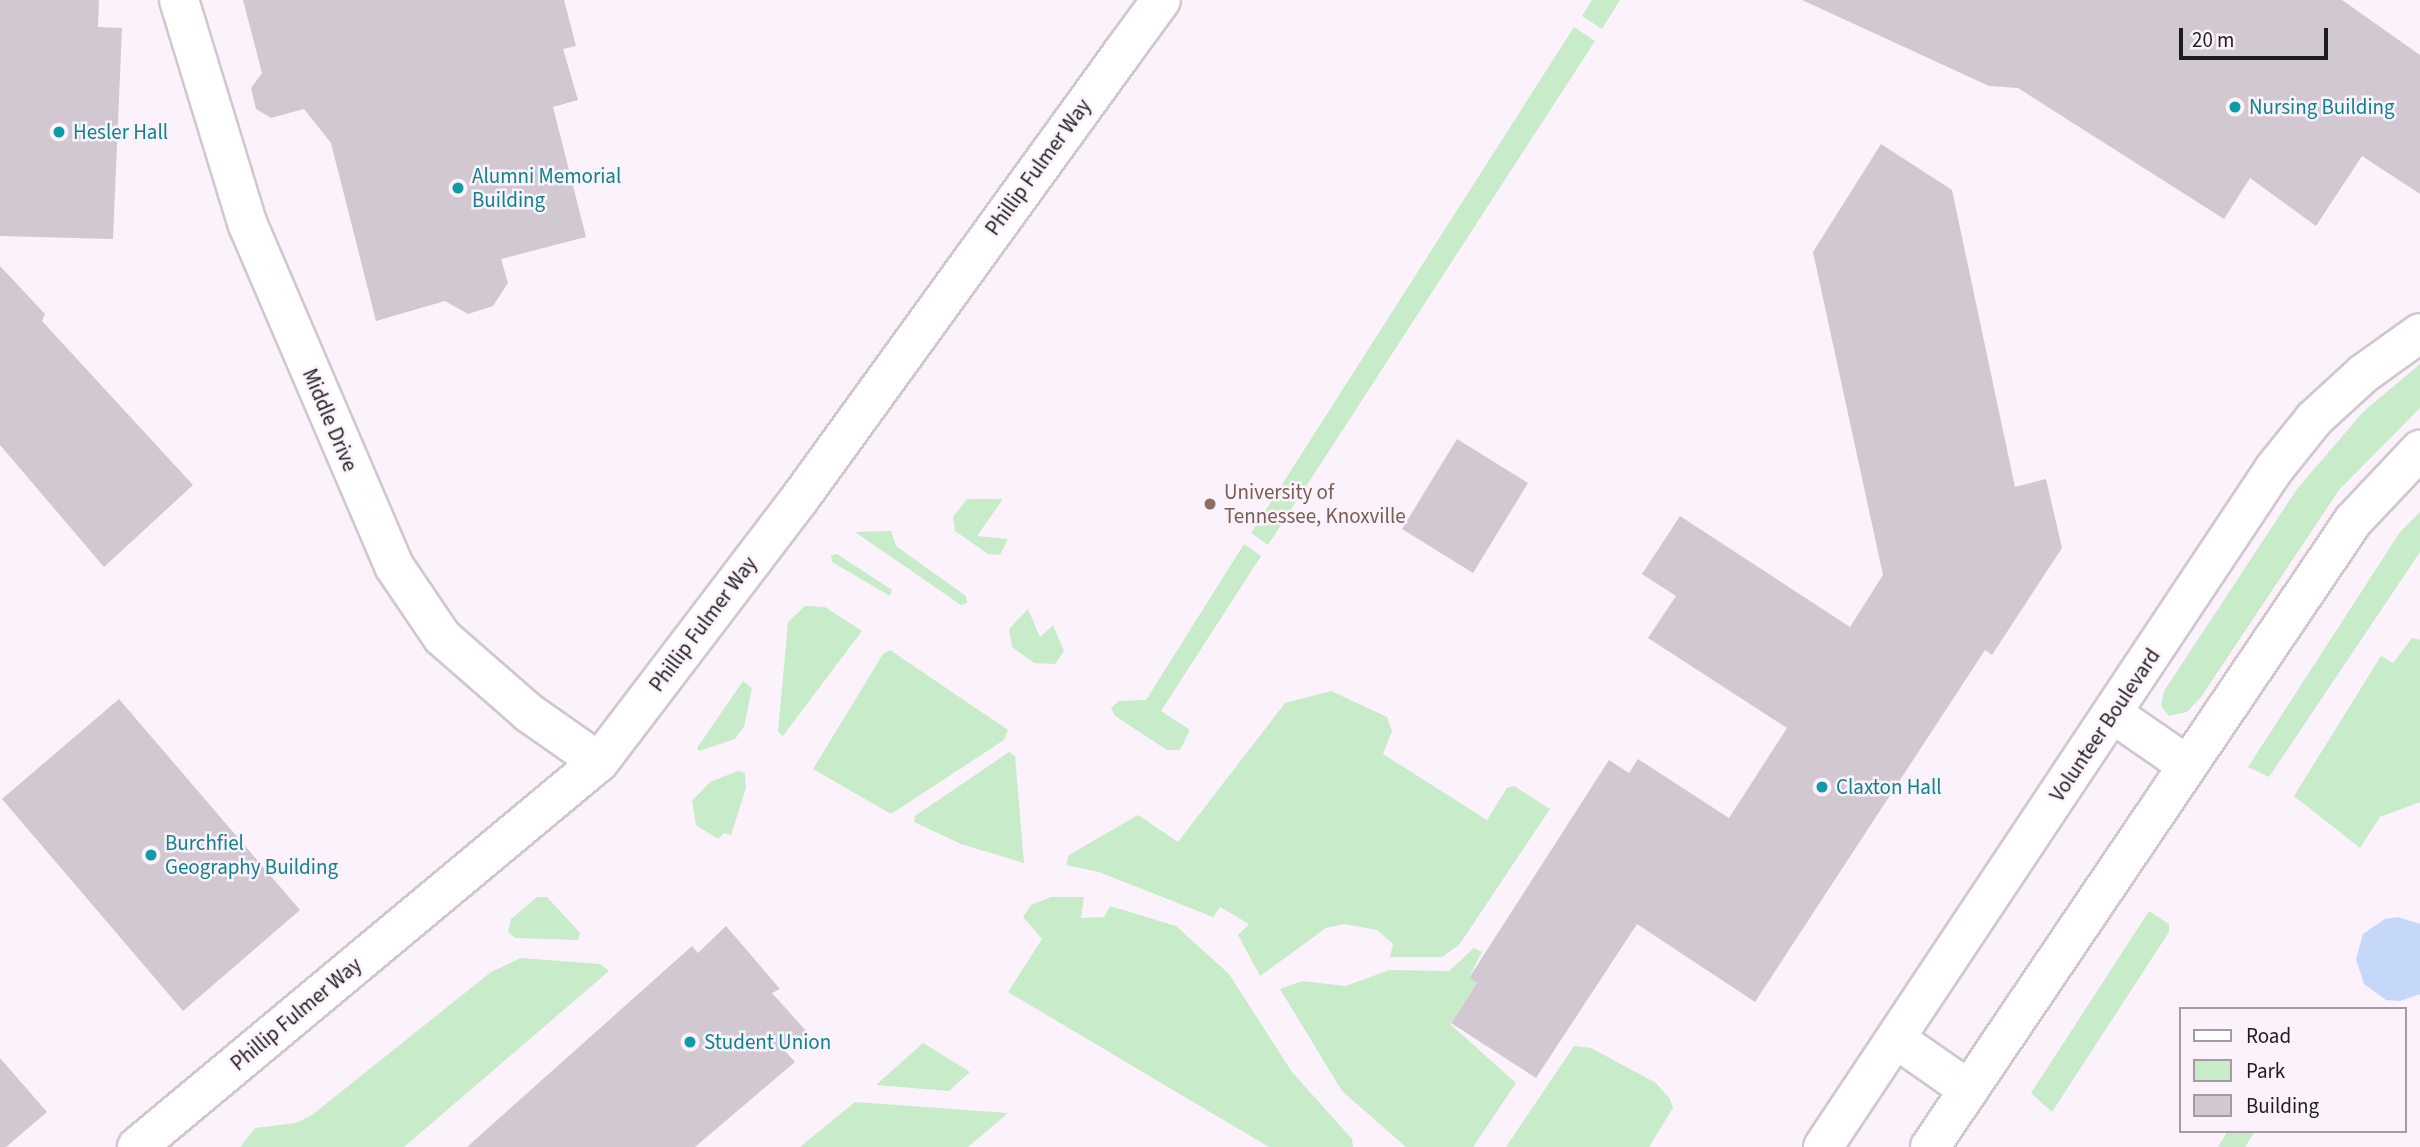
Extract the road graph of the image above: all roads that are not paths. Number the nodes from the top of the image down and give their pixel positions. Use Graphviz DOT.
graph roads {
  1 [pos="178,0"];
  2 [pos="1161,0"];
  3 [pos="2420,333"];
  4 [pos="2420,450"];
  5 [pos="2113,714"];
  6 [pos="599,762"];
  7 [pos="2186,765"];
  8 [pos="1896,1039"];
  9 [pos="1969,1090"];
  10 [pos="137,1147"];
  11 [pos="1823,1147"];
  12 [pos="1930,1147"];
  1 -- 6 [label="street, Middle Drive"];
  2 -- 6 [label="street, Phillip Fulmer Way"];
  3 -- 5 [label="street, Volunteer Boulevard"];
  4 -- 7 [label="street"];
  5 -- 7 [label="street"];
  5 -- 8 [label="street, Volunteer Boulevard"];
  6 -- 10 [label="street, Phillip Fulmer Way"];
  7 -- 9 [label="street"];
  8 -- 9 [label="street"];
  8 -- 11 [label="street, Volunteer Boulevard"];
  9 -- 12 [label="street"];
}
